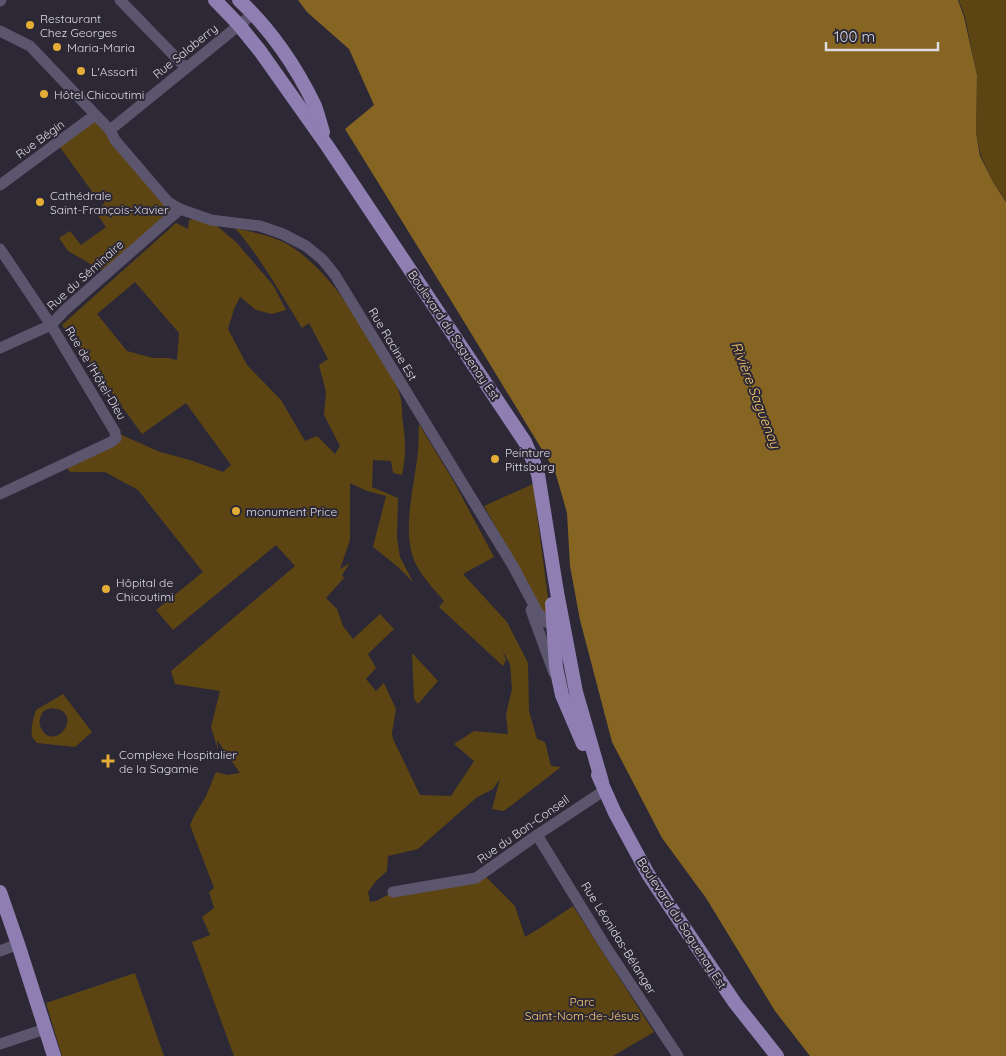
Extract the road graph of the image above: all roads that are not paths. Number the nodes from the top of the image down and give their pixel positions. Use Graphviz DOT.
graph roads {
  1 [pos="120,0"];
  2 [pos="215,0"];
  3 [pos="239,0"];
  4 [pos="254,13"];
  5 [pos="240,24"];
  6 [pos="0,31"];
  7 [pos="186,68"];
  8 [pos="95,115"];
  9 [pos="110,130"];
  10 [pos="328,147"];
  11 [pos="0,185"];
  12 [pos="180,209"];
  13 [pos="0,249"];
  14 [pos="51,325"];
  15 [pos="0,348"];
  16 [pos="0,494"];
  17 [pos="548,536"];
  18 [pos="518,576"];
  19 [pos="553,626"];
  20 [pos="565,635"];
  21 [pos="562,695"];
  22 [pos="603,786"];
  23 [pos="537,835"];
  24 [pos="0,892"];
  25 [pos="393,892"];
  26 [pos="18,944"];
  27 [pos="0,951"];
  28 [pos="44,1029"];
  29 [pos="0,1044"];
  30 [pos="54,1056"];
  31 [pos="678,1056"];
  32 [pos="777,1056"];
  1 -- 7 [label="street"];
  2 -- 5 [label="main road, Boulevard du Saguenay Est"];
  3 -- 4 [label="main road, Boulevard du Saguenay Est"];
  4 -- 5 [label="street, Rue Salaberry"];
  4 -- 10 [label="main road, Boulevard du Saguenay Est"];
  5 -- 7 [label="street, Rue Salaberry"];
  5 -- 10 [label="main road, Boulevard du Saguenay Est"];
  6 -- 8 [label="street, Rue Racine Est"];
  7 -- 9 [label="street, Rue Salaberry"];
  8 -- 9 [label="street, Rue Racine Est"];
  8 -- 11 [label="street, Rue Bégin"];
  9 -- 12 [label="street, Rue Racine Est"];
  10 -- 17 [label="main road, Boulevard du Saguenay Est"];
  12 -- 14 [label="street, Rue du Séminaire"];
  12 -- 18 [label="street, Rue Racine Est"];
  13 -- 14 [label="street, Rue de l'Hôtel-Dieu"];
  14 -- 15 [label="street, Rue du Séminaire"];
  14 -- 16 [label="street, Rue de l'Hôtel-Dieu"];
  17 -- 19 [label="main road, Boulevard du Saguenay Est"];
  17 -- 20 [label="main road, Boulevard du Saguenay Est"];
  18 -- 19 [label="street, Rue Racine Est"];
  18 -- 21 [label="street, Rue Racine Est"];
  19 -- 20 [label="street, Rue Racine Est"];
  19 -- 21 [label="main road, Boulevard du Saguenay Est"];
  20 -- 22 [label="main road, Boulevard du Saguenay Est"];
  21 -- 22 [label="main road, Boulevard du Saguenay Est"];
  22 -- 23 [label="street, Rue du Bon-Conseil"];
  22 -- 32 [label="main road, Boulevard du Saguenay Est"];
  23 -- 25 [label="street, Rue du Bon-Conseil"];
  23 -- 31 [label="street, Rue Léonidas-Bélanger"];
  24 -- 26 [label="main road"];
  26 -- 27 [label="street"];
  26 -- 28 [label="main road"];
  28 -- 29 [label="street"];
  28 -- 30 [label="main road"];
}
